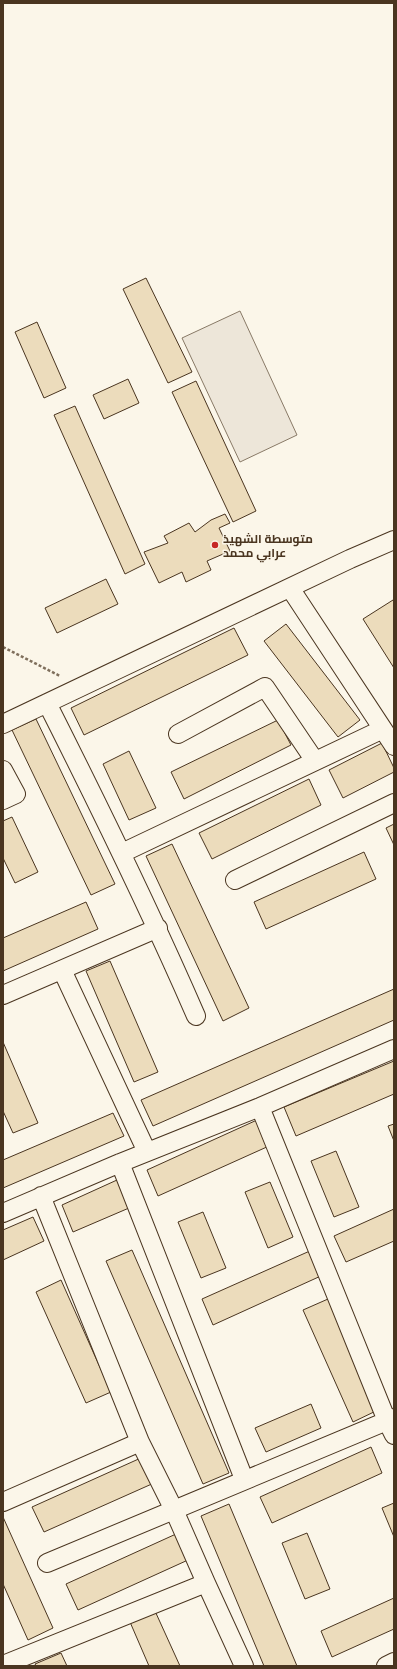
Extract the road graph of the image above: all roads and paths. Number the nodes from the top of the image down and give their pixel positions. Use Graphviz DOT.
graph roads {
  1 [pos="394,540"];
  2 [pos="290,588"];
  3 [pos="3,647"];
  4 [pos="80,686"];
  5 [pos="47,703"];
  6 [pos="3,724"];
  7 [pos="383,729"];
  8 [pos="178,734"];
  9 [pos="394,746"];
  10 [pos="315,761"];
  11 [pos="3,770"];
  12 [pos="3,800"];
  13 [pos="394,803"];
  14 [pos="122,853"];
  15 [pos="235,880"];
  16 [pos="158,928"];
  17 [pos="62,970"];
  18 [pos="3,995"];
  19 [pos="196,1016"];
  20 [pos="394,1049"];
  21 [pos="260,1107"];
  22 [pos="147,1152"];
  23 [pos="120,1163"];
  24 [pos="41,1196"];
  25 [pos="3,1213"];
  26 [pos="392,1425"];
  27 [pos="140,1442"];
  28 [pos="244,1479"];
  29 [pos="3,1502"];
  30 [pos="174,1510"];
  31 [pos="47,1562"];
  32 [pos="206,1583"];
  33 [pos="394,1662"];
  34 [pos="3,1666"];
  35 [pos="244,1666"];
  36 [pos="386,1666"];
  1 -- 2 [label="street"];
  2 -- 4 [label="street"];
  2 -- 7 [label="street"];
  3 -- 4 [label="path"];
  4 -- 5 [label="street"];
  5 -- 6 [label="street"];
  5 -- 14 [label="street"];
  7 -- 9 [label="street"];
  7 -- 10 [label="street"];
  8 -- 10 [label="street"];
  10 -- 14 [label="street"];
  11 -- 12 [label="street"];
  13 -- 15 [label="street"];
  14 -- 16 [label="street"];
  16 -- 17 [label="street"];
  16 -- 19 [label="street"];
  17 -- 18 [label="street"];
  17 -- 22 [label="street"];
  20 -- 21 [label="street"];
  21 -- 22 [label="street"];
  21 -- 26 [label="street"];
  22 -- 23 [label="street"];
  23 -- 24 [label="street"];
  23 -- 28 [label="street"];
  24 -- 25 [label="street"];
  24 -- 27 [label="street"];
  26 -- 28 [label="street"];
  27 -- 29 [label="street"];
  27 -- 30 [label="street"];
  28 -- 30 [label="street"];
  30 -- 31 [label="street"];
  30 -- 32 [label="street"];
  32 -- 34 [label="street"];
  32 -- 35 [label="street"];
  33 -- 36 [label="street"];
}
